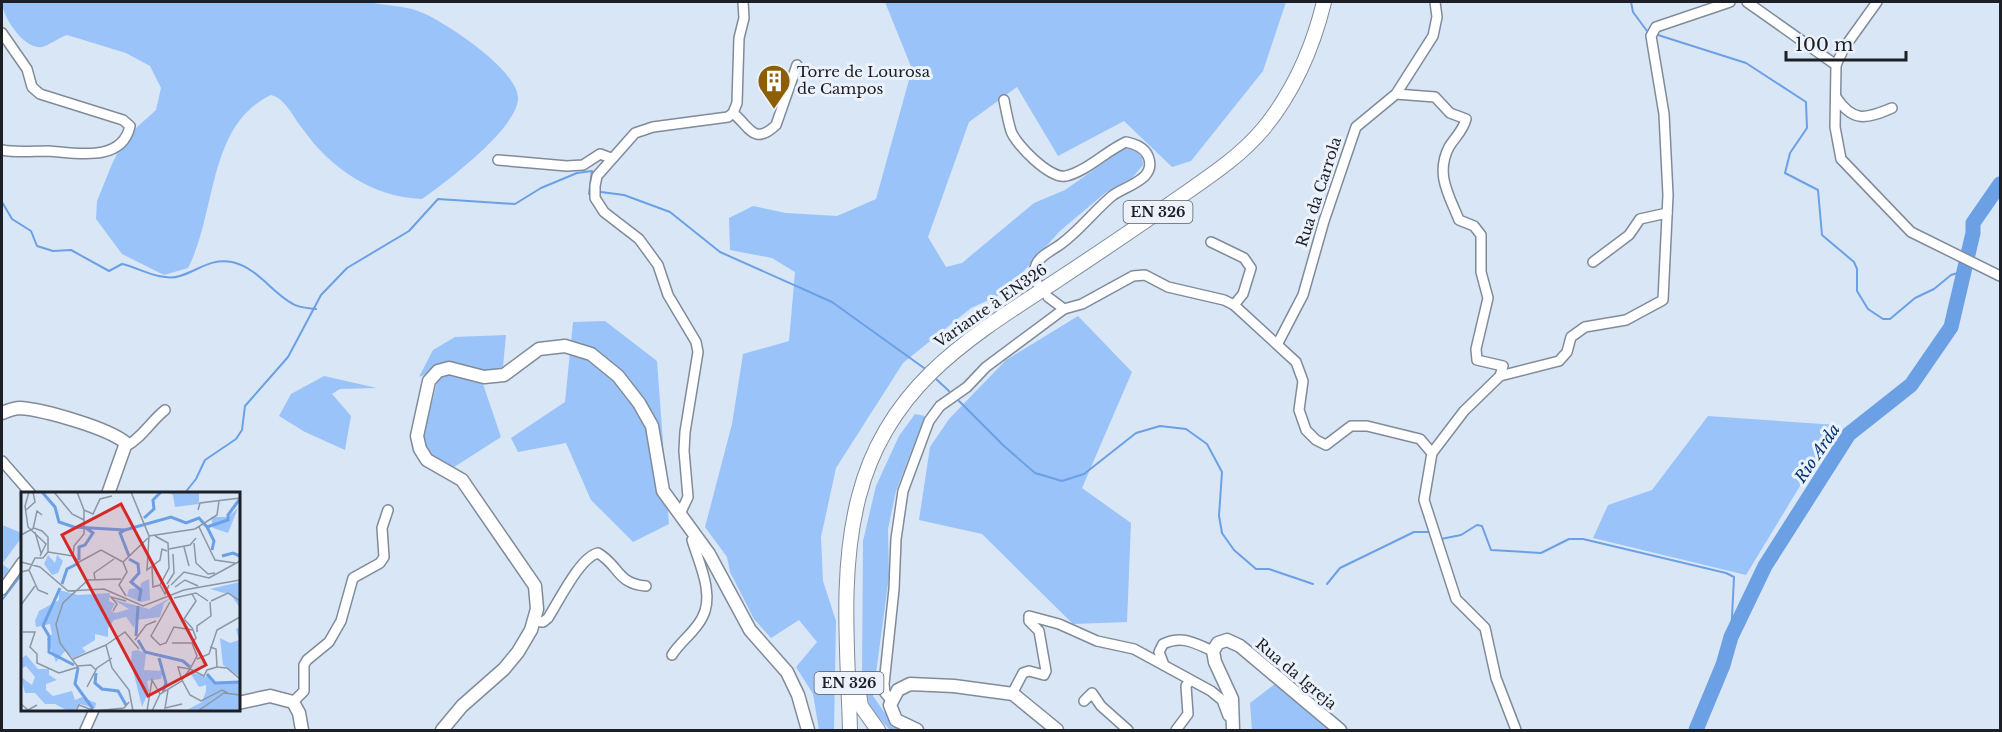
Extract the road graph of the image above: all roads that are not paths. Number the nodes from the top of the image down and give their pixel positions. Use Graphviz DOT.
graph roads {
  1 [pos="743,2"];
  2 [pos="1324,2"];
  3 [pos="1435,2"];
  4 [pos="1730,2"];
  5 [pos="1748,2"];
  6 [pos="1877,2"];
  7 [pos="2,33"];
  8 [pos="797,65"];
  9 [pos="1836,65"];
  10 [pos="1396,94"];
  11 [pos="1836,96"];
  12 [pos="1004,100"];
  13 [pos="1892,108"];
  14 [pos="733,113"];
  15 [pos="2,150"];
  16 [pos="611,158"];
  17 [pos="498,160"];
  18 [pos="1667,213"];
  19 [pos="1210,242"];
  20 [pos="1593,262"];
  21 [pos="2001,276"];
  22 [pos="1037,283"];
  23 [pos="1047,297"];
  24 [pos="1234,305"];
  25 [pos="1064,309"];
  26 [pos="1278,343"];
  27 [pos="1500,376"];
  28 [pos="165,410"];
  29 [pos="2,413"];
  30 [pos="125,447"];
  31 [pos="1432,453"];
  32 [pos="2,461"];
  33 [pos="29,492"];
  34 [pos="109,492"];
  35 [pos="387,510"];
  36 [pos="680,514"];
  37 [pos="696,535"];
  38 [pos="21,563"];
  39 [pos="646,586"];
  40 [pos="2,591"];
  41 [pos="533,621"];
  42 [pos="848,635"];
  43 [pos="1213,651"];
  44 [pos="672,655"];
  45 [pos="1164,665"];
  46 [pos="1190,680"];
  47 [pos="1011,694"];
  48 [pos="891,700"];
  49 [pos="293,702"];
  50 [pos="1084,702"];
  51 [pos="240,703"];
  52 [pos="801,704"];
  53 [pos="94,711"];
  54 [pos="1233,724"];
  55 [pos="85,730"];
  56 [pos="302,730"];
  57 [pos="442,730"];
  58 [pos="800,730"];
  59 [pos="808,730"];
  60 [pos="850,730"];
  61 [pos="878,730"];
  62 [pos="917,730"];
  63 [pos="1057,730"];
  64 [pos="1128,730"];
  65 [pos="1176,730"];
  66 [pos="1340,730"];
  67 [pos="1516,730"];
  1 -- 14 [label="street"];
  2 -- 42 [label="main road, Variante à EN326 / EN 326"];
  3 -- 10 [label="street, Rua da Carrola"];
  4 -- 18 [label="street"];
  5 -- 9 [label="street"];
  6 -- 9 [label="street"];
  7 -- 15 [label="street"];
  8 -- 14 [label="street"];
  9 -- 11 [label="street"];
  10 -- 26 [label="street, Rua da Carrola"];
  10 -- 27 [label="street"];
  11 -- 13 [label="street"];
  11 -- 21 [label="street"];
  12 -- 22 [label="street"];
  14 -- 16 [label="street"];
  16 -- 17 [label="street"];
  16 -- 36 [label="street"];
  18 -- 20 [label="street"];
  18 -- 27 [label="street"];
  19 -- 24 [label="street"];
  23 -- 25 [label="street"];
  24 -- 25 [label="street"];
  24 -- 26 [label="street"];
  25 -- 48 [label="street"];
  26 -- 31 [label="street"];
  27 -- 31 [label="street"];
  28 -- 30 [label="street"];
  29 -- 30 [label="street"];
  30 -- 34 [label="street"];
  31 -- 67 [label="street"];
  32 -- 33 [label="street"];
  35 -- 49 [label="street"];
  36 -- 37 [label="street"];
  36 -- 41 [label="street"];
  37 -- 44 [label="street"];
  37 -- 52 [label="street"];
  38 -- 40 [label="street"];
  39 -- 41 [label="street"];
  41 -- 57 [label="street"];
  42 -- 60 [label="main road, Variante à EN326 / EN 326"];
  42 -- 61 [label="main road"];
  43 -- 45 [label="street"];
  43 -- 54 [label="street"];
  43 -- 66 [label="street, Rua da Igreja"];
  45 -- 46 [label="street"];
  45 -- 47 [label="street"];
  46 -- 54 [label="street"];
  46 -- 65 [label="street"];
  47 -- 48 [label="street"];
  47 -- 63 [label="street"];
  48 -- 62 [label="street"];
  49 -- 51 [label="street"];
  49 -- 56 [label="street"];
  50 -- 64 [label="street"];
  52 -- 58 [label="street"];
  52 -- 59 [label="street"];
  53 -- 55 [label="street"];
}
